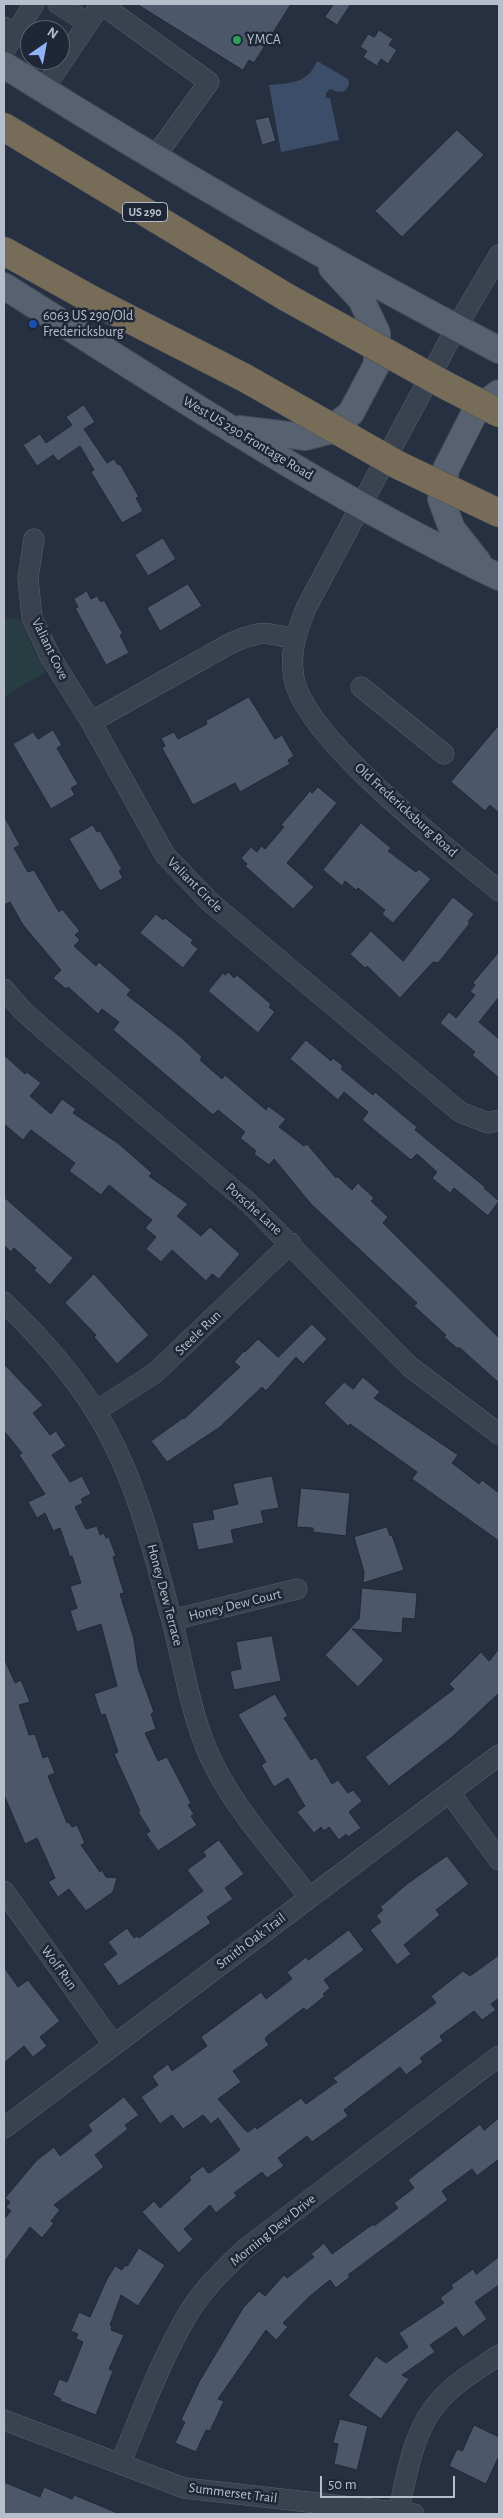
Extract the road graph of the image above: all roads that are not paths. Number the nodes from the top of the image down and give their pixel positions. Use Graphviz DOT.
graph roads {
  1 [pos="34,4"];
  2 [pos="58,4"];
  3 [pos="101,4"];
  4 [pos="88,23"];
  5 [pos="9,31"];
  6 [pos="4,51"];
  7 [pos="4,65"];
  8 [pos="44,90"];
  9 [pos="4,127"];
  10 [pos="154,158"];
  11 [pos="4,251"];
  12 [pos="316,251"];
  13 [pos="499,255"];
  14 [pos="4,286"];
  15 [pos="456,328"];
  16 [pos="499,350"];
  17 [pos="499,393"];
  18 [pos="499,413"];
  19 [pos="228,428"];
  20 [pos="362,506"];
  21 [pos="499,513"];
  22 [pos="34,539"];
  23 [pos="491,573"];
  24 [pos="294,639"];
  25 [pos="361,687"];
  26 [pos="91,722"];
  27 [pos="444,754"];
  28 [pos="499,891"];
  29 [pos="4,989"];
  30 [pos="499,1120"];
  31 [pos="291,1243"];
  32 [pos="4,1302"];
  33 [pos="96,1411"];
  34 [pos="499,1434"];
  35 [pos="297,1589"];
  36 [pos="172,1620"];
  37 [pos="499,1755"];
  38 [pos="450,1793"];
  39 [pos="499,1860"];
  40 [pos="4,1891"];
  41 [pos="310,1897"];
  42 [pos="114,2045"];
  43 [pos="499,2056"];
  44 [pos="4,2128"];
  45 [pos="499,2355"];
  46 [pos="4,2420"];
  47 [pos="120,2464"];
  48 [pos="406,2513"];
  1 -- 5 [label="street"];
  2 -- 4 [label="street"];
  3 -- 4 [label="street"];
  3 -- 10 [label="street"];
  4 -- 8 [label="street"];
  5 -- 6 [label="street"];
  7 -- 8 [label="main road"];
  8 -- 10 [label="main road"];
  9 -- 18 [label="highway, US 290, bridge"];
  10 -- 12 [label="main road"];
  11 -- 21 [label="highway, bridge"];
  12 -- 15 [label="main road"];
  12 -- 19 [label="main road"];
  13 -- 15 [label="street, Old Fredericksburg Road"];
  14 -- 19 [label="main road, West US 290 Frontage Road"];
  15 -- 16 [label="main road"];
  15 -- 20 [label="street, Old Fredericksburg Road"];
  17 -- 23 [label="main road"];
  19 -- 20 [label="main road, West US 290 Frontage Road"];
  20 -- 23 [label="main road, West US 290 Frontage Road"];
  20 -- 24 [label="street, Old Fredericksburg Road"];
  22 -- 26 [label="street, Valiant Cove"];
  24 -- 26 [label="street"];
  24 -- 28 [label="street, Old Fredericksburg Road"];
  25 -- 27 [label="street"];
  26 -- 30 [label="street, Valiant Circle"];
  29 -- 31 [label="street, Porsche Lane"];
  31 -- 33 [label="street, Steele Run"];
  31 -- 34 [label="street, Porsche Lane"];
  32 -- 33 [label="street, Honey Dew Terrace"];
  33 -- 36 [label="street, Honey Dew Terrace"];
  35 -- 36 [label="street, Honey Dew Court"];
  36 -- 41 [label="street, Honey Dew Terrace"];
  37 -- 38 [label="street, Smith Oak Trail"];
  38 -- 39 [label="street"];
  38 -- 41 [label="street, Smith Oak Trail"];
  40 -- 42 [label="street, Wolf Run"];
  41 -- 42 [label="street, Smith Oak Trail"];
  42 -- 44 [label="street, Smith Oak Trail"];
  43 -- 47 [label="street, Morning Dew Drive"];
  45 -- 48 [label="street"];
  46 -- 47 [label="street, Summerset Trail"];
  47 -- 48 [label="street, Summerset Trail"];
}
